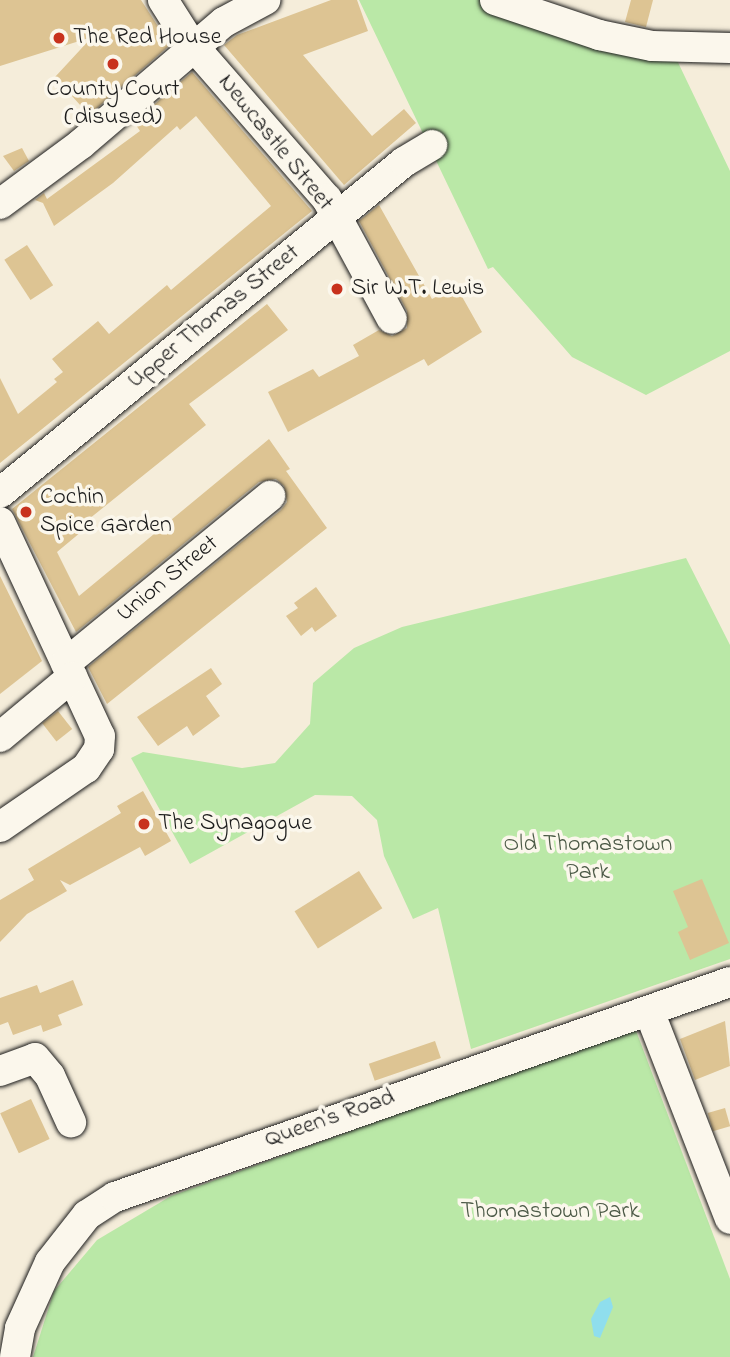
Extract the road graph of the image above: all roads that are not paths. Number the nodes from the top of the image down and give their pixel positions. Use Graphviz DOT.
graph roads {
  1 [pos="163,0"];
  2 [pos="265,0"];
  3 [pos="495,0"];
  4 [pos="194,47"];
  5 [pos="730,48"];
  6 [pos="432,145"];
  7 [pos="0,204"];
  8 [pos="336,218"];
  9 [pos="392,319"];
  10 [pos="0,494"];
  11 [pos="270,496"];
  12 [pos="0,522"];
  13 [pos="69,670"];
  14 [pos="0,737"];
  15 [pos="0,827"];
  16 [pos="730,982"];
  17 [pos="649,1011"];
  18 [pos="0,1071"];
  19 [pos="71,1122"];
  20 [pos="730,1219"];
  21 [pos="15,1357"];
  1 -- 4 [label="street, Newcastle Street"];
  2 -- 4 [label="street"];
  3 -- 5 [label="street"];
  4 -- 7 [label="street"];
  4 -- 8 [label="street, Newcastle Street"];
  6 -- 8 [label="street, Upper Thomas Street"];
  8 -- 9 [label="street, Newcastle Street"];
  8 -- 10 [label="street, Upper Thomas Street"];
  11 -- 13 [label="street, Union Street"];
  12 -- 13 [label="street"];
  13 -- 14 [label="street, Union Street"];
  13 -- 15 [label="street"];
  16 -- 17 [label="street, Queen's Road"];
  17 -- 20 [label="street"];
  17 -- 21 [label="street, Queen's Road"];
  18 -- 19 [label="street"];
}
